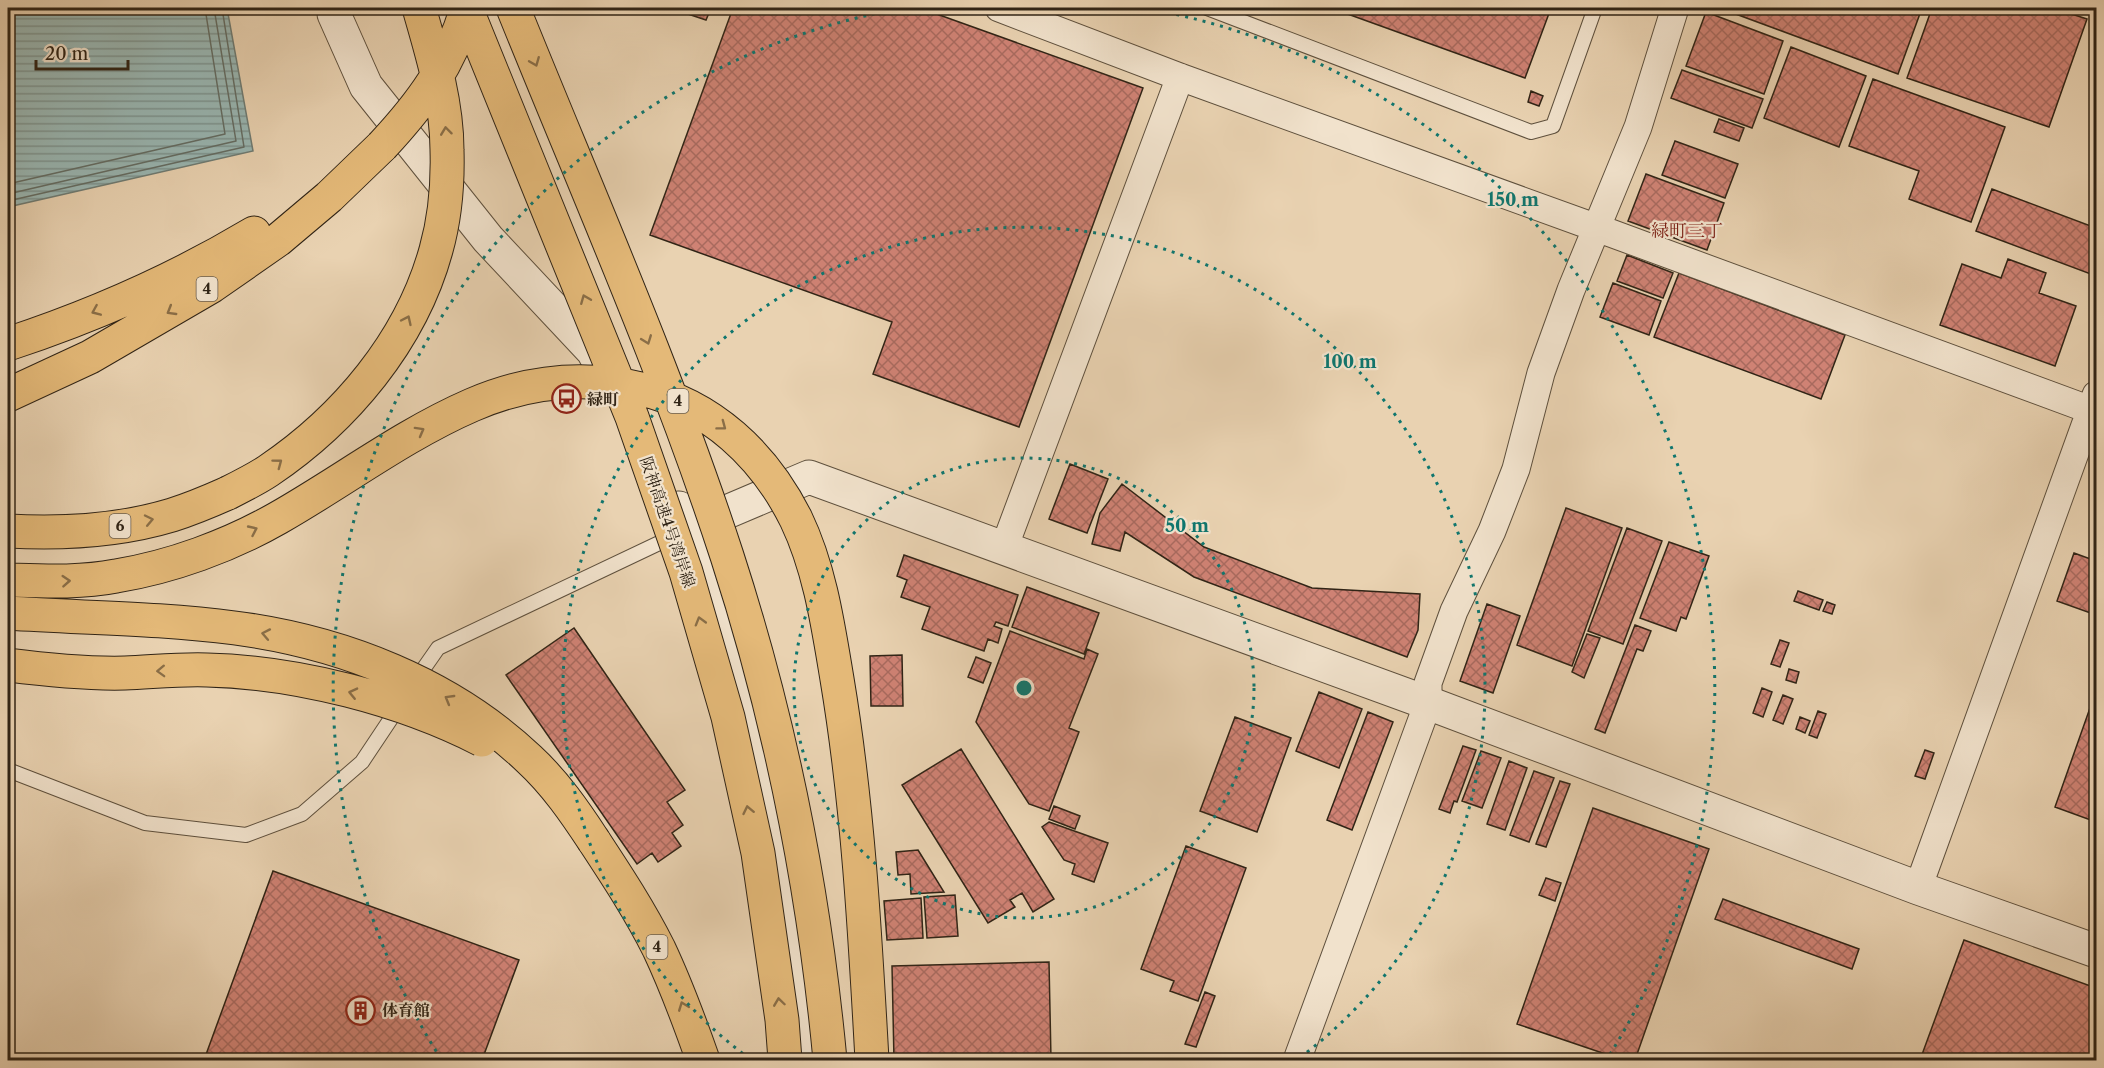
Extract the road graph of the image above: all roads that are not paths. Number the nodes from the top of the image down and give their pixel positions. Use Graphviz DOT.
graph roads {
  1 [pos="334,8"];
  2 [pos="418,8"];
  3 [pos="466,8"];
  4 [pos="513,8"];
  5 [pos="999,8"];
  6 [pos="1207,8"];
  7 [pos="1595,8"];
  8 [pos="1675,8"];
  9 [pos="1180,77"];
  10 [pos="382,146"];
  11 [pos="1597,228"];
  12 [pos="8,344"];
  13 [pos="8,395"];
  14 [pos="2095,406"];
  15 [pos="689,528"];
  16 [pos="8,531"];
  17 [pos="1005,548"];
  18 [pos="8,580"];
  19 [pos="8,613"];
  20 [pos="8,665"];
  21 [pos="1428,703"];
  22 [pos="8,770"];
  23 [pos="594,841"];
  24 [pos="1918,888"];
  25 [pos="2097,951"];
  26 [pos="703,1060"];
  27 [pos="785,1060"];
  28 [pos="809,1060"];
  29 [pos="830,1060"];
  30 [pos="872,1060"];
  31 [pos="1296,1060"];
  1 -- 15 [label="street"];
  16 -- 2 [label="highway, 6, one-way, bridge"];
  3 -- 10 [label="highway, 4, bridge"];
  27 -- 3 [label="highway, 阪神高速4号湾岸線 / 4, one-way, bridge"];
  4 -- 29 [label="highway, 4, one-way, bridge"];
  5 -- 9 [label="street"];
  6 -- 7 [label="lane"];
  8 -- 11 [label="street"];
  9 -- 11 [label="street"];
  9 -- 17 [label="street"];
  10 -- 12 [label="highway, one-way"];
  10 -- 13 [label="highway, 4, one-way"];
  11 -- 14 [label="street"];
  11 -- 21 [label="street"];
  14 -- 24 [label="street"];
  15 -- 17 [label="street"];
  15 -- 22 [label="lane"];
  15 -- 28 [label="street"];
  17 -- 21 [label="street"];
  18 -- 30 [label="highway, 4, one-way, bridge"];
  23 -- 19 [label="highway, one-way, bridge"];
  23 -- 20 [label="highway, 4, one-way, bridge"];
  21 -- 24 [label="street"];
  21 -- 31 [label="street"];
  26 -- 23 [label="highway, 4, one-way"];
  24 -- 25 [label="street"];
}
